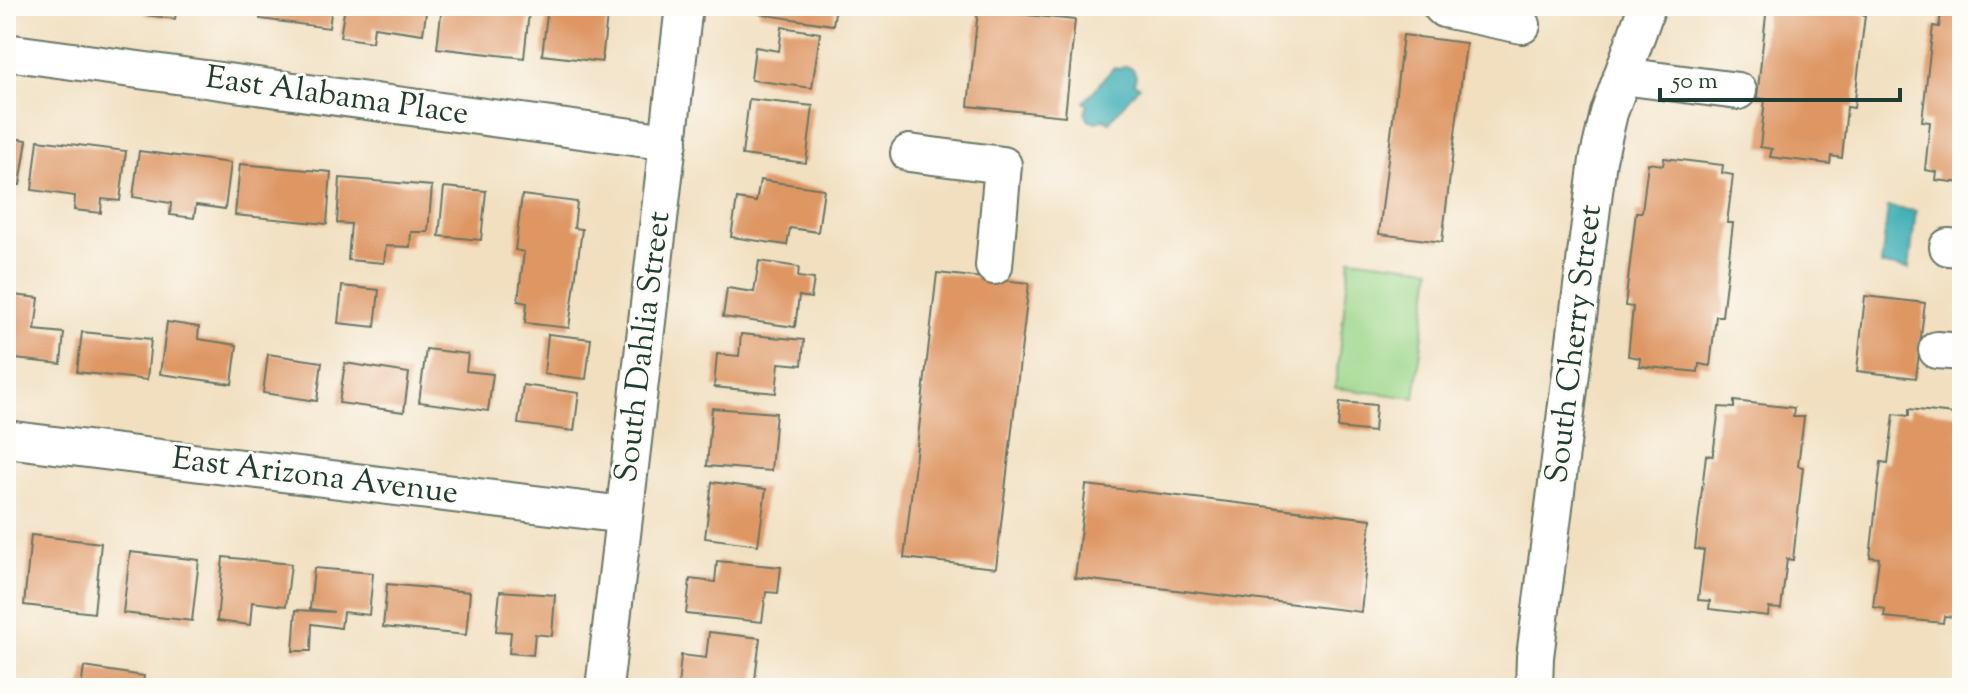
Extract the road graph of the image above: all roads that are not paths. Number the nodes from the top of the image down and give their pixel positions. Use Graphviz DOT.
graph roads {
  1 [pos="684,6"];
  2 [pos="1441,6"];
  3 [pos="1647,6"];
  4 [pos="1522,25"];
  5 [pos="6,52"];
  6 [pos="1622,76"];
  7 [pos="1738,91"];
  8 [pos="669,142"];
  9 [pos="909,153"];
  10 [pos="994,266"];
  11 [pos="6,439"];
  12 [pos="624,515"];
  13 [pos="604,688"];
  14 [pos="1534,688"];
  1 -- 8 [label="street, South Dahlia Street"];
  2 -- 4 [label="street"];
  3 -- 6 [label="street, South Cherry Street"];
  5 -- 8 [label="street, East Alabama Place"];
  6 -- 7 [label="street"];
  6 -- 14 [label="street, South Cherry Street"];
  8 -- 12 [label="street, South Dahlia Street"];
  9 -- 10 [label="street"];
  11 -- 12 [label="street, East Arizona Avenue"];
  12 -- 13 [label="street, South Dahlia Street"];
}
